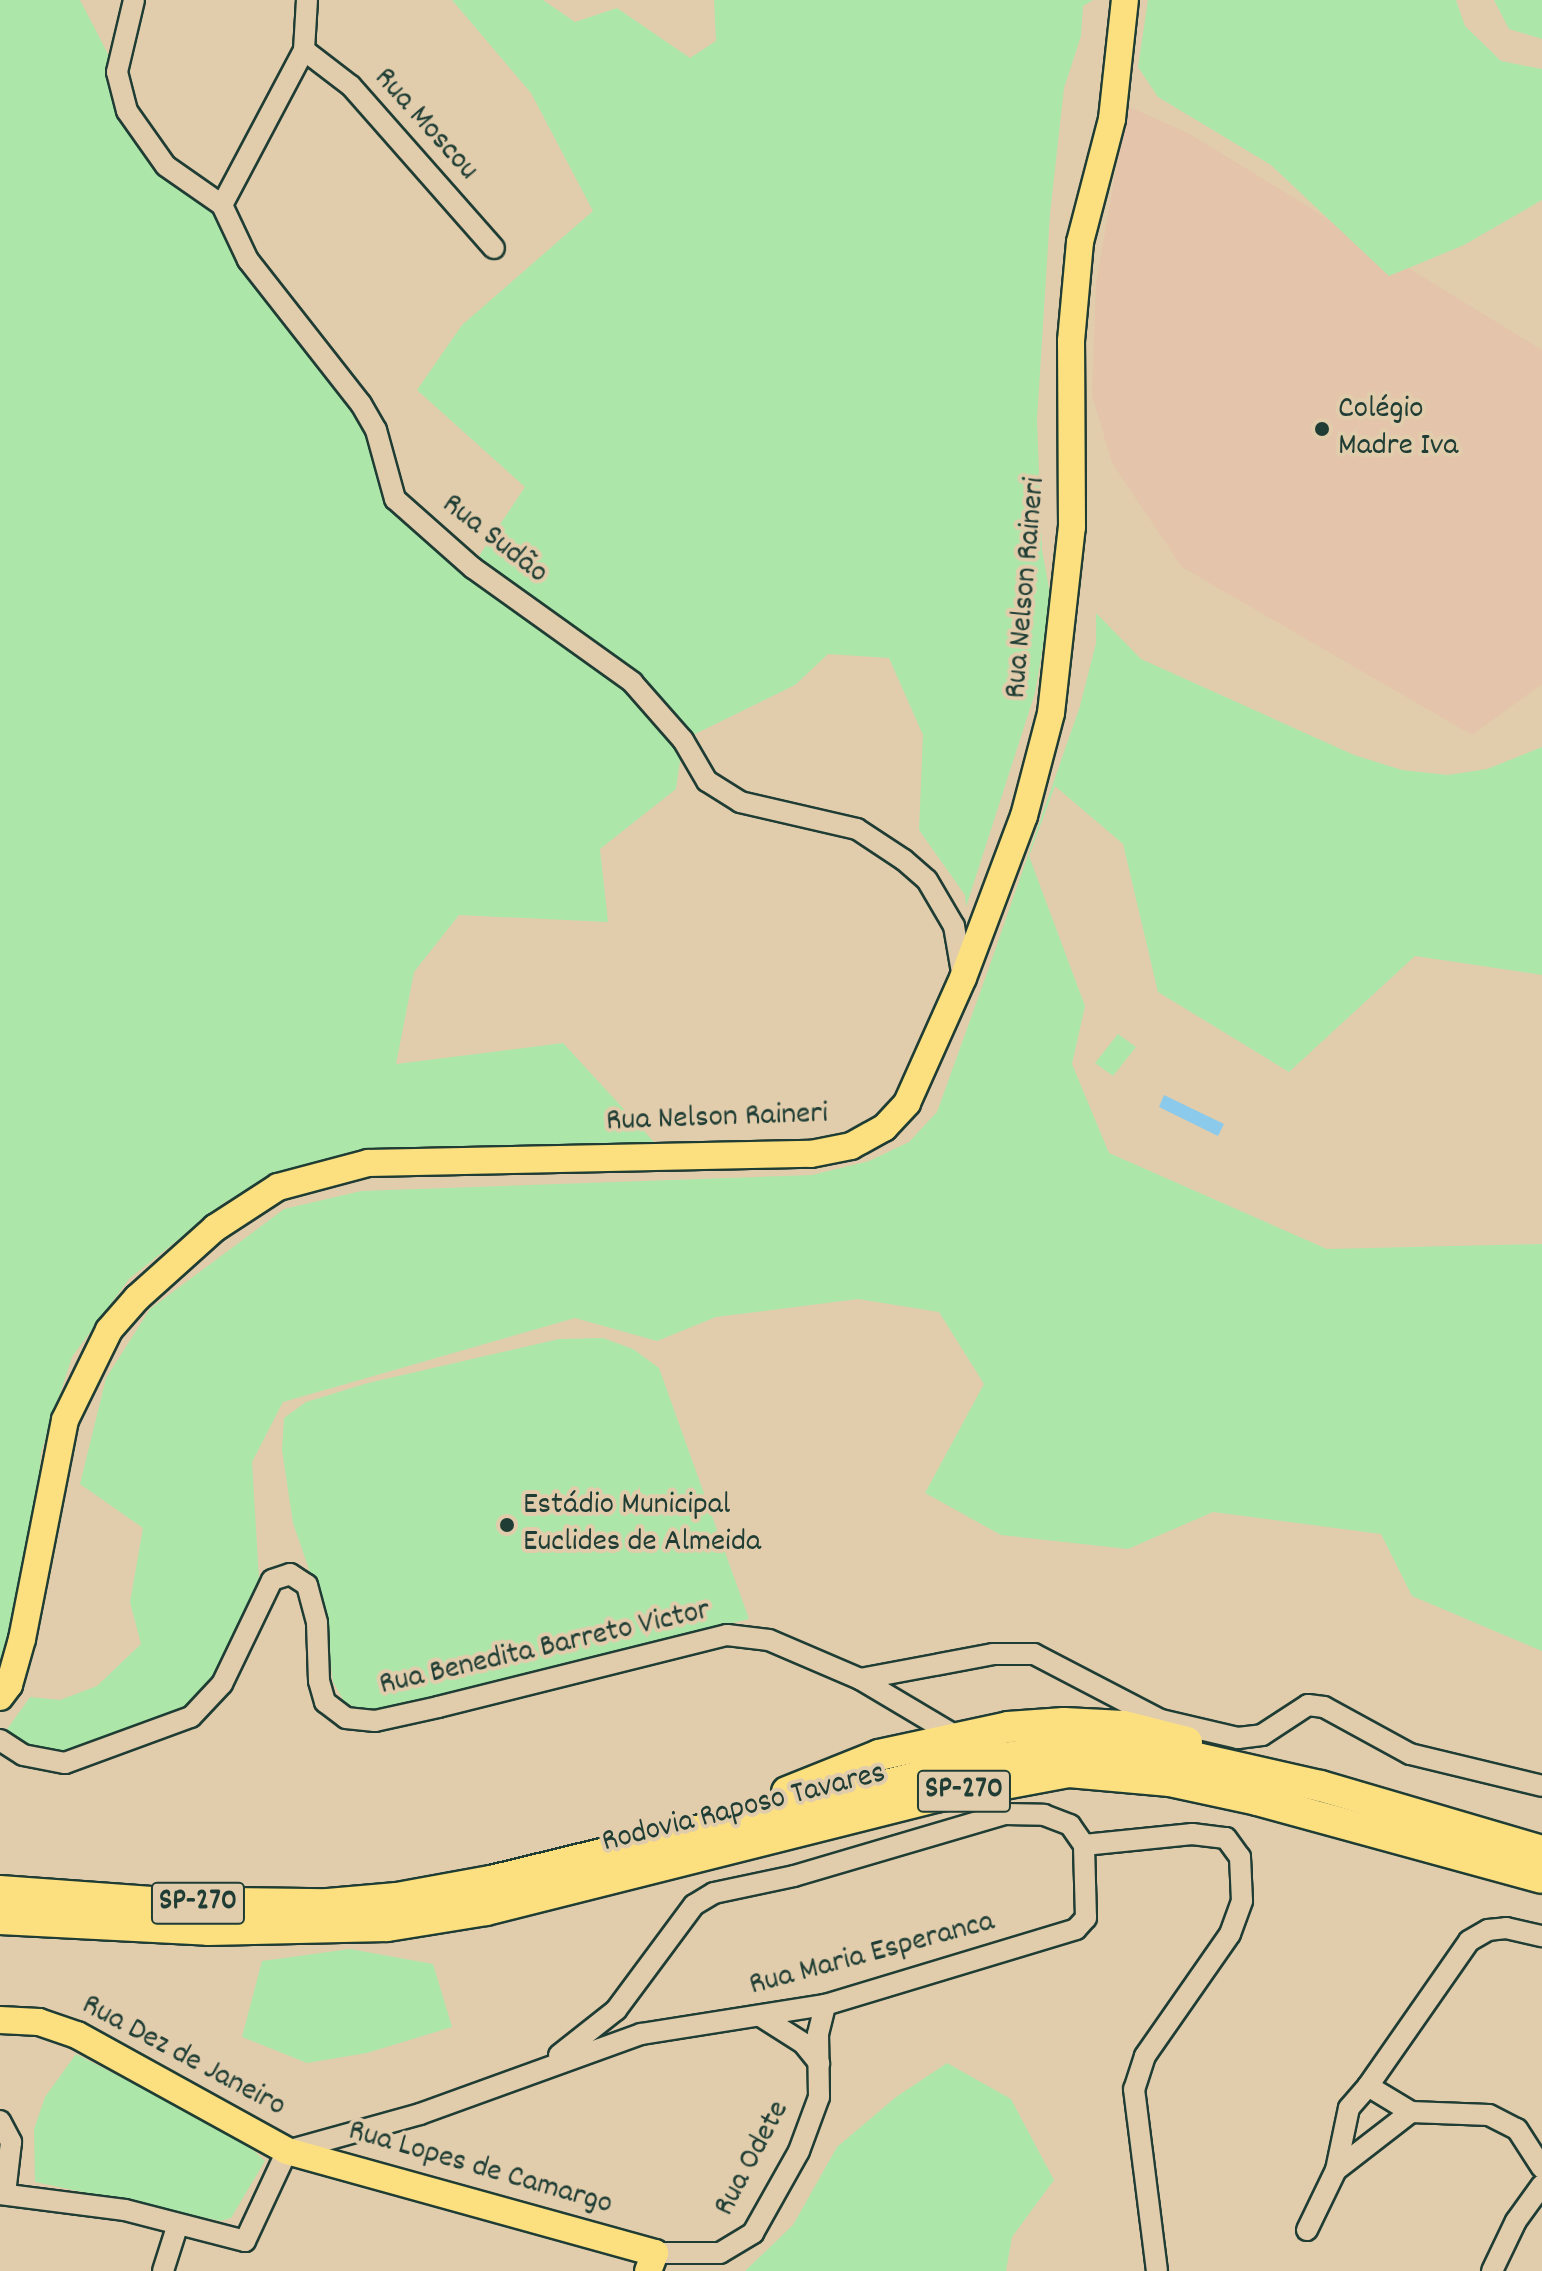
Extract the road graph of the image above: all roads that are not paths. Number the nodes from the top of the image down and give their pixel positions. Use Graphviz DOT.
graph roads {
  1 [pos="134,0"];
  2 [pos="307,0"];
  3 [pos="1125,0"];
  4 [pos="304,50"];
  5 [pos="222,205"];
  6 [pos="494,248"];
  7 [pos="963,978"];
  8 [pos="860,1679"];
  9 [pos="0,1697"];
  10 [pos="956,1736"];
  11 [pos="0,1740"];
  12 [pos="1321,1786"];
  13 [pos="1542,1786"];
  14 [pos="1436,1817"];
  15 [pos="706,1829"];
  16 [pos="1542,1840"];
  17 [pos="1084,1845"];
  18 [pos="1542,1851"];
  19 [pos="1542,1878"];
  20 [pos="0,1891"];
  21 [pos="0,1919"];
  22 [pos="1542,1936"];
  23 [pos="825,2005"];
  24 [pos="762,2017"];
  25 [pos="0,2020"];
  26 [pos="819,2063"];
  27 [pos="549,2064"];
  28 [pos="1368,2086"];
  29 [pos="1411,2112"];
  30 [pos="0,2121"];
  31 [pos="287,2151"];
  32 [pos="1542,2168"];
  33 [pos="1336,2170"];
  34 [pos="1542,2185"];
  35 [pos="2,2194"];
  36 [pos="178,2224"];
  37 [pos="1307,2230"];
  38 [pos="652,2262"];
  39 [pos="163,2271"];
  40 [pos="1157,2271"];
  41 [pos="1492,2271"];
  1 -- 5 [label="street"];
  2 -- 4 [label="street"];
  3 -- 7 [label="main road, Rua Nelson Raineri"];
  4 -- 5 [label="street"];
  4 -- 6 [label="street, Rua Moscou"];
  5 -- 7 [label="street, Rua Sudão"];
  7 -- 9 [label="main road, Rua Nelson Raineri"];
  8 -- 10 [label="street"];
  8 -- 11 [label="street, Rua Benedita Barreto Victor"];
  8 -- 13 [label="street"];
  10 -- 12 [label="highway"];
  10 -- 15 [label="highway"];
  12 -- 14 [label="highway, Rodovia Raposo Tavares / SP-270"];
  12 -- 15 [label="highway, Rodovia Raposo Tavares / SP-270"];
  14 -- 16 [label="highway"];
  14 -- 18 [label="highway, Rodovia Raposo Tavares / SP-270"];
  15 -- 20 [label="highway, Rodovia Raposo Tavares / SP-270"];
  17 -- 23 [label="street, Rua Maria Esperanca"];
  17 -- 27 [label="street"];
  17 -- 40 [label="street"];
  19 -- 21 [label="highway, Rodovia Raposo Tavares / SP-270"];
  22 -- 28 [label="street"];
  23 -- 24 [label="street, Rua Maria Esperanca"];
  23 -- 26 [label="street, Rua Odete"];
  24 -- 26 [label="street"];
  24 -- 27 [label="street, Rua Maria Esperanca"];
  25 -- 31 [label="main road, Rua Dez de Janeiro"];
  26 -- 38 [label="street, Rua Odete"];
  27 -- 31 [label="street"];
  28 -- 29 [label="street"];
  28 -- 33 [label="street"];
  29 -- 32 [label="street"];
  29 -- 33 [label="street"];
  30 -- 35 [label="street"];
  31 -- 36 [label="street"];
  31 -- 38 [label="main road, Rua Lopes de Camargo"];
  33 -- 37 [label="street"];
  34 -- 41 [label="street"];
  35 -- 36 [label="street"];
  36 -- 39 [label="street"];
}
